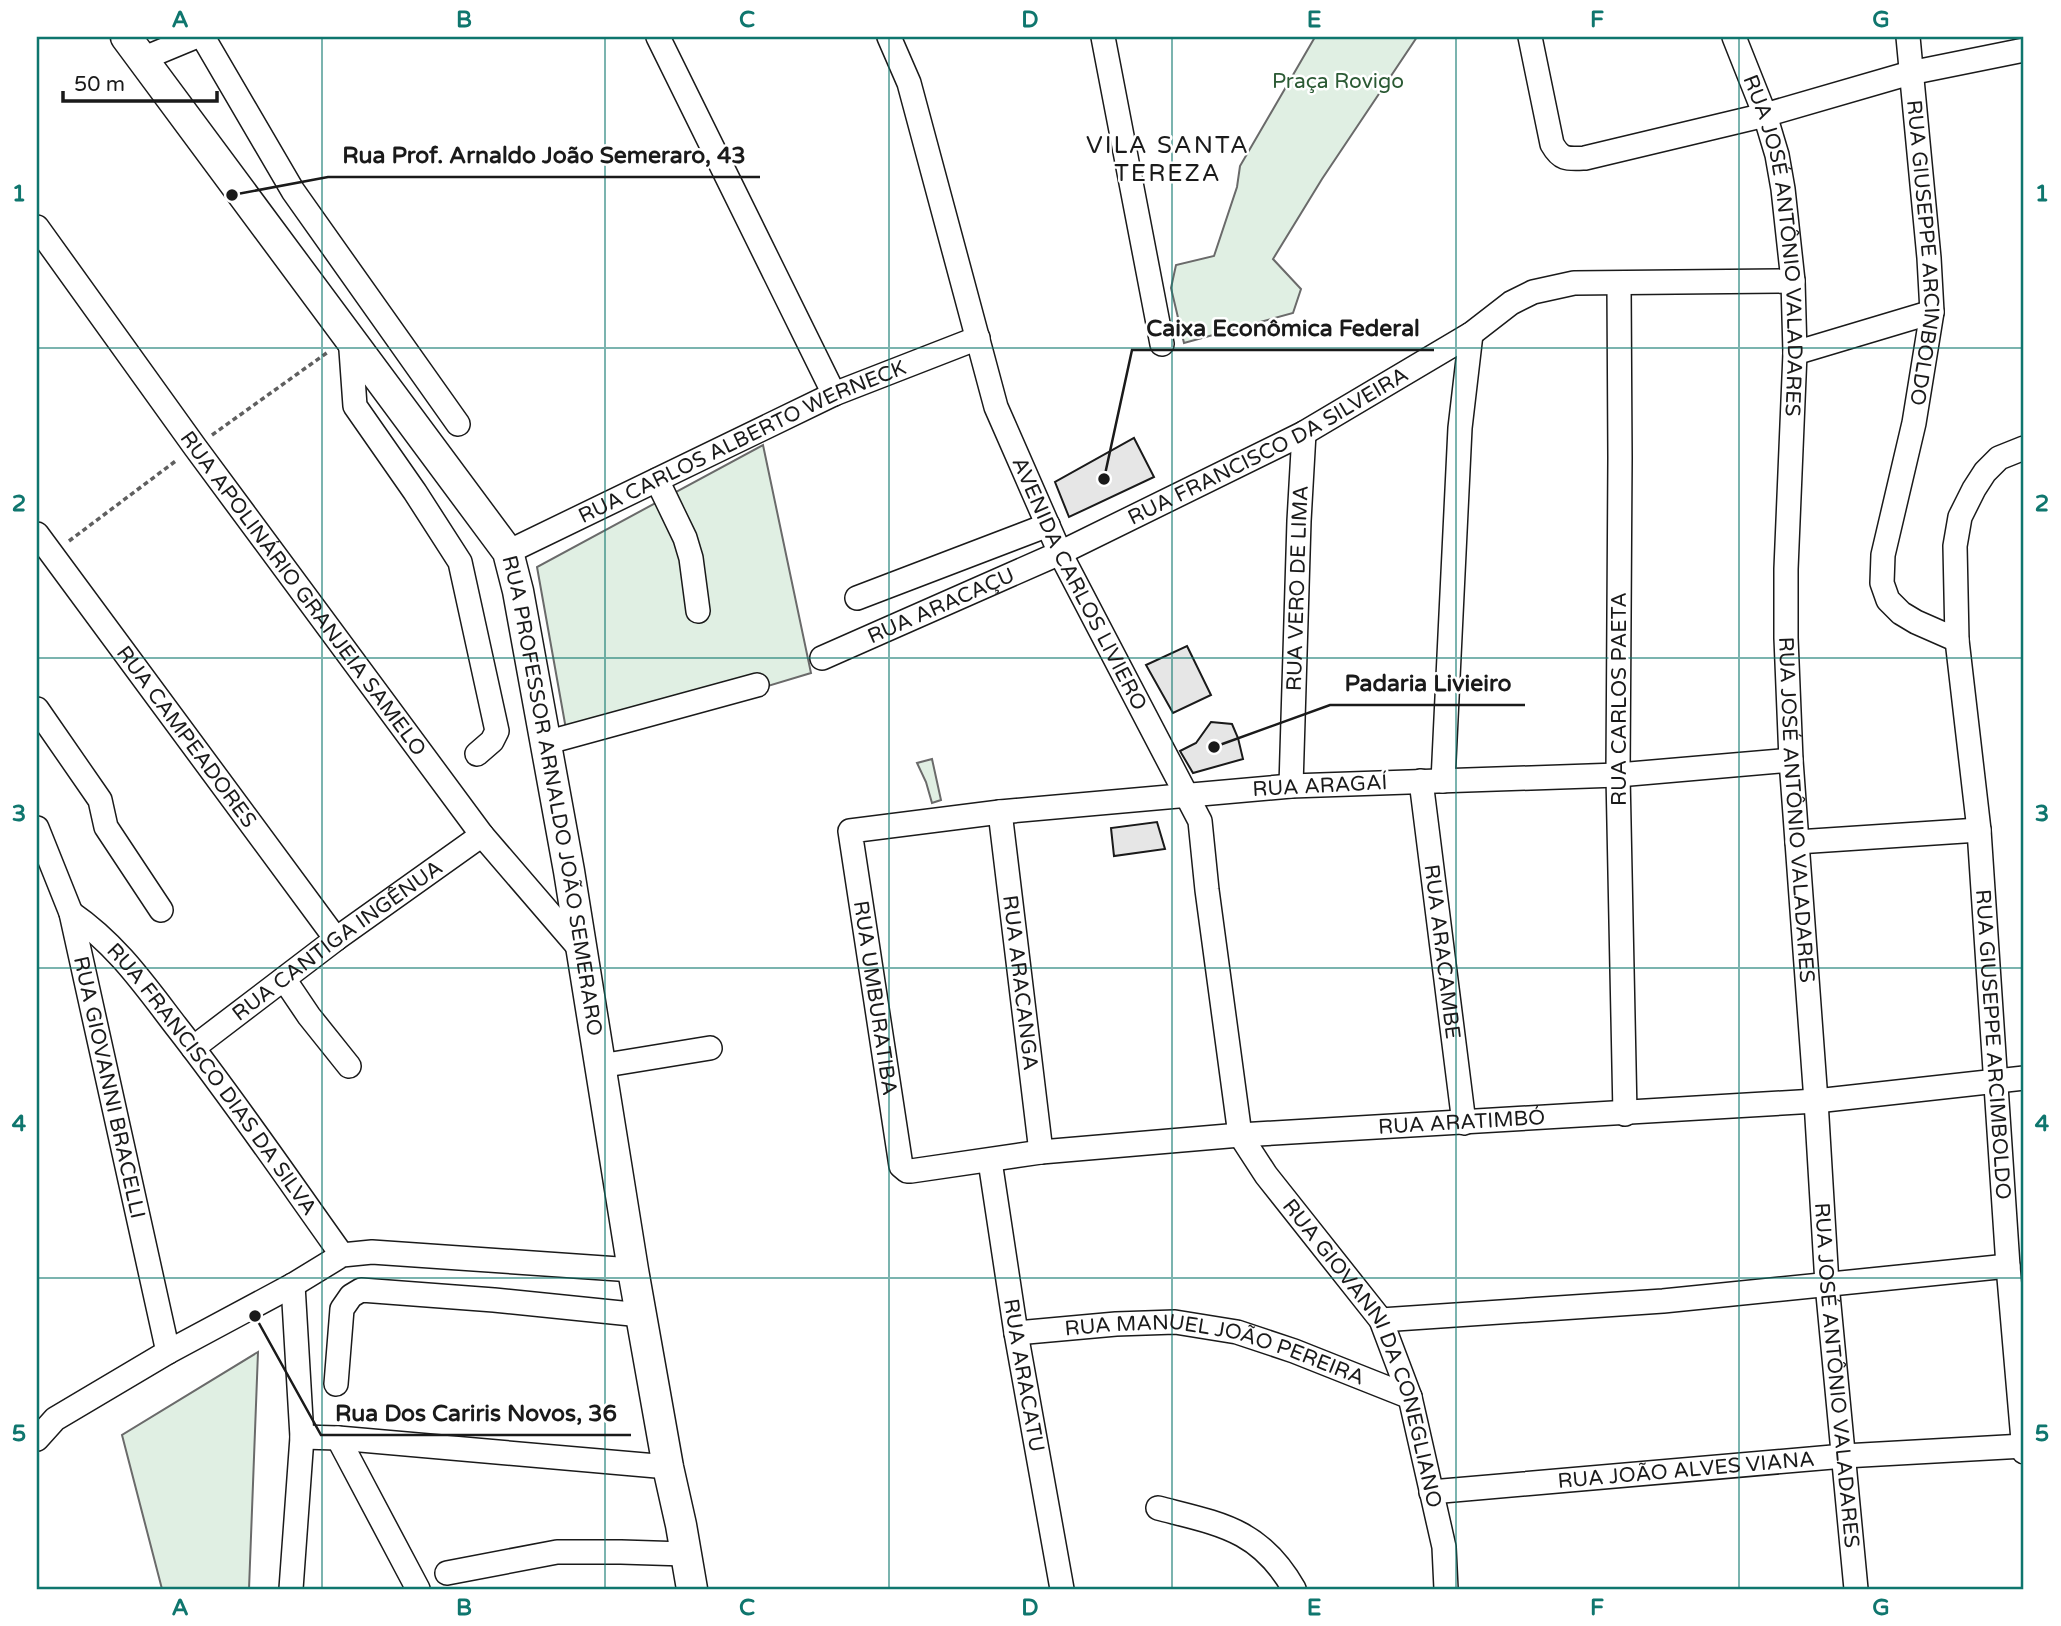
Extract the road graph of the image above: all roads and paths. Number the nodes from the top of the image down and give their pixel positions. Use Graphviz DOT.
graph roads {
  1 [pos="195,37"];
  2 [pos="203,37"];
  3 [pos="658,37"];
  4 [pos="889,37"];
  5 [pos="1102,37"];
  6 [pos="1530,37"];
  7 [pos="1734,37"];
  8 [pos="1908,37"];
  9 [pos="134,48"];
  10 [pos="2024,50"];
  11 [pos="1910,73"];
  12 [pos="1765,115"];
  13 [pos="37,227"];
  14 [pos="1793,281"];
  15 [pos="1619,284"];
  16 [pos="1932,312"];
  17 [pos="1471,334"];
  18 [pos="350,336"];
  19 [pos="978,338"];
  20 [pos="1162,344"];
  21 [pos="1795,353"];
  22 [pos="834,394"];
  23 [pos="458,424"];
  24 [pos="1304,433"];
  25 [pos="2024,448"];
  26 [pos="657,480"];
  27 [pos="1048,525"];
  28 [pos="37,534"];
  29 [pos="508,552"];
  30 [pos="1060,553"];
  31 [pos="857,598"];
  32 [pos="698,611"];
  33 [pos="1957,640"];
  34 [pos="822,658"];
  35 [pos="757,685"];
  36 [pos="37,709"];
  37 [pos="545,743"];
  38 [pos="477,754"];
  39 [pos="1791,760"];
  40 [pos="1618,775"];
  41 [pos="1432,781"];
  42 [pos="1291,786"];
  43 [pos="1187,795"];
  44 [pos="1000,813"];
  45 [pos="37,828"];
  46 [pos="1979,830"];
  47 [pos="850,831"];
  48 [pos="482,835"];
  49 [pos="1797,842"];
  50 [pos="161,910"];
  51 [pos="71,913"];
  52 [pos="336,939"];
  53 [pos="581,950"];
  54 [pos="284,979"];
  55 [pos="193,1048"];
  56 [pos="710,1048"];
  57 [pos="349,1066"];
  58 [pos="600,1066"];
  59 [pos="2024,1078"];
  60 [pos="1997,1080"];
  61 [pos="1816,1101"];
  62 [pos="1625,1114"];
  63 [pos="1464,1123"];
  64 [pos="1240,1135"];
  65 [pos="1041,1152"];
  66 [pos="990,1161"];
  67 [pos="901,1166"];
  68 [pos="342,1255"];
  69 [pos="2008,1266"];
  70 [pos="633,1270"];
  71 [pos="1827,1284"];
  72 [pos="293,1285"];
  73 [pos="641,1315"];
  74 [pos="1381,1320"];
  75 [pos="1016,1333"];
  76 [pos="168,1352"];
  77 [pos="336,1384"];
  78 [pos="1410,1397"];
  79 [pos="302,1437"];
  80 [pos="338,1438"];
  81 [pos="37,1440"];
  82 [pos="2024,1446"];
  83 [pos="2024,1452"];
  84 [pos="1844,1456"];
  85 [pos="668,1467"];
  86 [pos="1432,1492"];
  87 [pos="1158,1508"];
  88 [pos="685,1554"];
  89 [pos="447,1573"];
  90 [pos="291,1589"];
  91 [pos="418,1589"];
  92 [pos="692,1589"];
  93 [pos="1062,1589"];
  94 [pos="1294,1589"];
  95 [pos="1446,1589"];
  96 [pos="1856,1589"];
  1 -- 9 [label="street"];
  2 -- 23 [label="street"];
  3 -- 22 [label="street"];
  4 -- 19 [label="street, AVENIDA CARLOS LIVIERO"];
  5 -- 20 [label="street"];
  6 -- 12 [label="street"];
  7 -- 12 [label="street, RUA JOSÉ ANTÔNIO VALADARES"];
  8 -- 11 [label="street, RUA GIUSEPPE ARCINBOLDO"];
  9 -- 18 [label="main road, RUA PROFESSOR ARNALDO JOÃO SEMERARO"];
  10 -- 11 [label="street"];
  11 -- 12 [label="street"];
  11 -- 16 [label="street, RUA GIUSEPPE ARCINBOLDO"];
  12 -- 14 [label="street, RUA JOSÉ ANTÔNIO VALADARES"];
  13 -- 48 [label="street, RUA APOLINÁRIO GRANJEIA SAMELO"];
  14 -- 15 [label="street, RUA FRANCISCO DA SILVEIRA"];
  14 -- 21 [label="street, RUA JOSÉ ANTÔNIO VALADARES"];
  15 -- 17 [label="street, RUA FRANCISCO DA SILVEIRA"];
  15 -- 40 [label="street, RUA CARLOS PAETA"];
  16 -- 21 [label="street"];
  16 -- 33 [label="street, RUA GIUSEPPE ARCINBOLDO"];
  17 -- 24 [label="street, RUA FRANCISCO DA SILVEIRA"];
  17 -- 41 [label="street, RUA ARACAMBE"];
  18 -- 29 [label="main road, RUA PROFESSOR ARNALDO JOÃO SEMERARO"];
  18 -- 38 [label="street"];
  19 -- 22 [label="street, RUA CARLOS ALBERTO WERNECK"];
  19 -- 27 [label="street, AVENIDA CARLOS LIVIERO"];
  21 -- 39 [label="street, RUA JOSÉ ANTÔNIO VALADARES"];
  22 -- 26 [label="street, RUA CARLOS ALBERTO WERNECK"];
  24 -- 30 [label="street, RUA FRANCISCO DA SILVEIRA"];
  24 -- 42 [label="street, RUA VERO DE LIMA"];
  25 -- 33 [label="street, RUA GIUSEPPE ARCIMBOLDO"];
  26 -- 29 [label="street, RUA CARLOS ALBERTO WERNECK"];
  26 -- 32 [label="street"];
  27 -- 30 [label="street, AVENIDA CARLOS LIVIERO"];
  27 -- 31 [label="street"];
  28 -- 52 [label="street, RUA CAMPEADORES"];
  29 -- 37 [label="main road, RUA PROFESSOR ARNALDO JOÃO SEMERARO"];
  30 -- 34 [label="street, RUA ARACAÇU"];
  30 -- 43 [label="street, AVENIDA CARLOS LIVIERO"];
  33 -- 46 [label="street, RUA GIUSEPPE ARCIMBOLDO"];
  35 -- 37 [label="street"];
  36 -- 50 [label="street"];
  37 -- 53 [label="main road, RUA PROFESSOR ARNALDO JOÃO SEMERARO"];
  39 -- 40 [label="street, RUA ARAGAÍ"];
  39 -- 49 [label="street, RUA JOSÉ ANTÔNIO VALADARES"];
  40 -- 41 [label="street, RUA ARAGAÍ"];
  40 -- 62 [label="street, RUA CARLOS PAETA"];
  41 -- 42 [label="street, RUA ARAGAÍ"];
  41 -- 63 [label="street, RUA ARACAMBE"];
  42 -- 43 [label="street, RUA ARAGAÍ"];
  43 -- 44 [label="street, RUA ARAGAÍ"];
  43 -- 64 [label="street, AVENIDA CARLOS LIVIERO"];
  44 -- 47 [label="street, RUA ARAGAÍ"];
  44 -- 65 [label="street, RUA ARACANGA"];
  45 -- 51 [label="street, RUA GIOVANNI BRACELLI"];
  46 -- 49 [label="street"];
  46 -- 60 [label="street, RUA GIUSEPPE ARCIMBOLDO"];
  47 -- 67 [label="street, RUA UMBURATIBA"];
  48 -- 52 [label="street, RUA CANTIGA INGÊNUA"];
  48 -- 53 [label="street, RUA APOLINÁRIO GRANJEIA SAMELO"];
  49 -- 61 [label="street, RUA JOSÉ ANTÔNIO VALADARES"];
  51 -- 55 [label="street, RUA FRANCISCO DIAS DA SILVA"];
  51 -- 76 [label="street, RUA GIOVANNI BRACELLI"];
  52 -- 54 [label="street, RUA CANTIGA INGÊNUA"];
  53 -- 58 [label="main road, RUA PROFESSOR ARNALDO JOÃO SEMERARO"];
  54 -- 55 [label="street, RUA CANTIGA INGÊNUA"];
  54 -- 57 [label="street"];
  55 -- 68 [label="street, RUA FRANCISCO DIAS DA SILVA"];
  56 -- 58 [label="street"];
  58 -- 70 [label="main road, RUA PROFESSOR ARNALDO JOÃO SEMERARO"];
  59 -- 60 [label="street, RUA ARATIMBÓ"];
  60 -- 61 [label="street, RUA ARATIMBÓ"];
  60 -- 69 [label="street, RUA GIUSEPPE ARCIMBOLDO"];
  61 -- 62 [label="street, RUA ARATIMBÓ"];
  61 -- 71 [label="street, RUA JOSÉ ANTÔNIO VALADARES"];
  62 -- 63 [label="street, RUA ARATIMBÓ"];
  63 -- 64 [label="street, RUA ARATIMBÓ"];
  64 -- 65 [label="street, RUA ARATIMBÓ"];
  64 -- 74 [label="street, RUA GIOVANNI DA CONEGLIANO"];
  65 -- 66 [label="street, RUA ARATIMBÓ"];
  66 -- 67 [label="street, RUA ARATIMBÓ"];
  66 -- 75 [label="street, RUA ARACATU"];
  68 -- 70 [label="street"];
  68 -- 72 [label="street"];
  69 -- 71 [label="street"];
  69 -- 82 [label="street, RUA GIUSEPPE ARCIMBOLDO"];
  70 -- 73 [label="main road, RUA PROFESSOR ARNALDO JOÃO SEMERARO"];
  71 -- 74 [label="street"];
  71 -- 84 [label="street, RUA JOSÉ ANTÔNIO VALADARES"];
  72 -- 76 [label="street"];
  72 -- 79 [label="street"];
  73 -- 77 [label="street"];
  73 -- 85 [label="main road, RUA PROFESSOR ARNALDO JOÃO SEMERARO"];
  74 -- 78 [label="street, RUA GIOVANNI DA CONEGLIANO"];
  75 -- 78 [label="street, RUA MANUEL JOÃO PEREIRA"];
  75 -- 93 [label="street, RUA ARACATU"];
  76 -- 81 [label="street"];
  78 -- 86 [label="street, RUA GIOVANNI DA CONEGLIANO"];
  79 -- 80 [label="street"];
  79 -- 90 [label="street"];
  80 -- 85 [label="street"];
  80 -- 91 [label="street"];
  82 -- 83 [label="street, RUA GIUSEPPE ARCIMBOLDO"];
  82 -- 84 [label="street, RUA JOÃO ALVES VIANA"];
  84 -- 86 [label="street, RUA JOÃO ALVES VIANA"];
  84 -- 96 [label="street, RUA JOSÉ ANTÔNIO VALADARES"];
  85 -- 88 [label="main road, RUA PROFESSOR ARNALDO JOÃO SEMERARO"];
  86 -- 95 [label="street, RUA GIOVANNI DA CONEGLIANO"];
  87 -- 94 [label="street"];
  88 -- 89 [label="street"];
  88 -- 92 [label="main road, RUA PROFESSOR ARNALDO JOÃO SEMERARO"];
}
